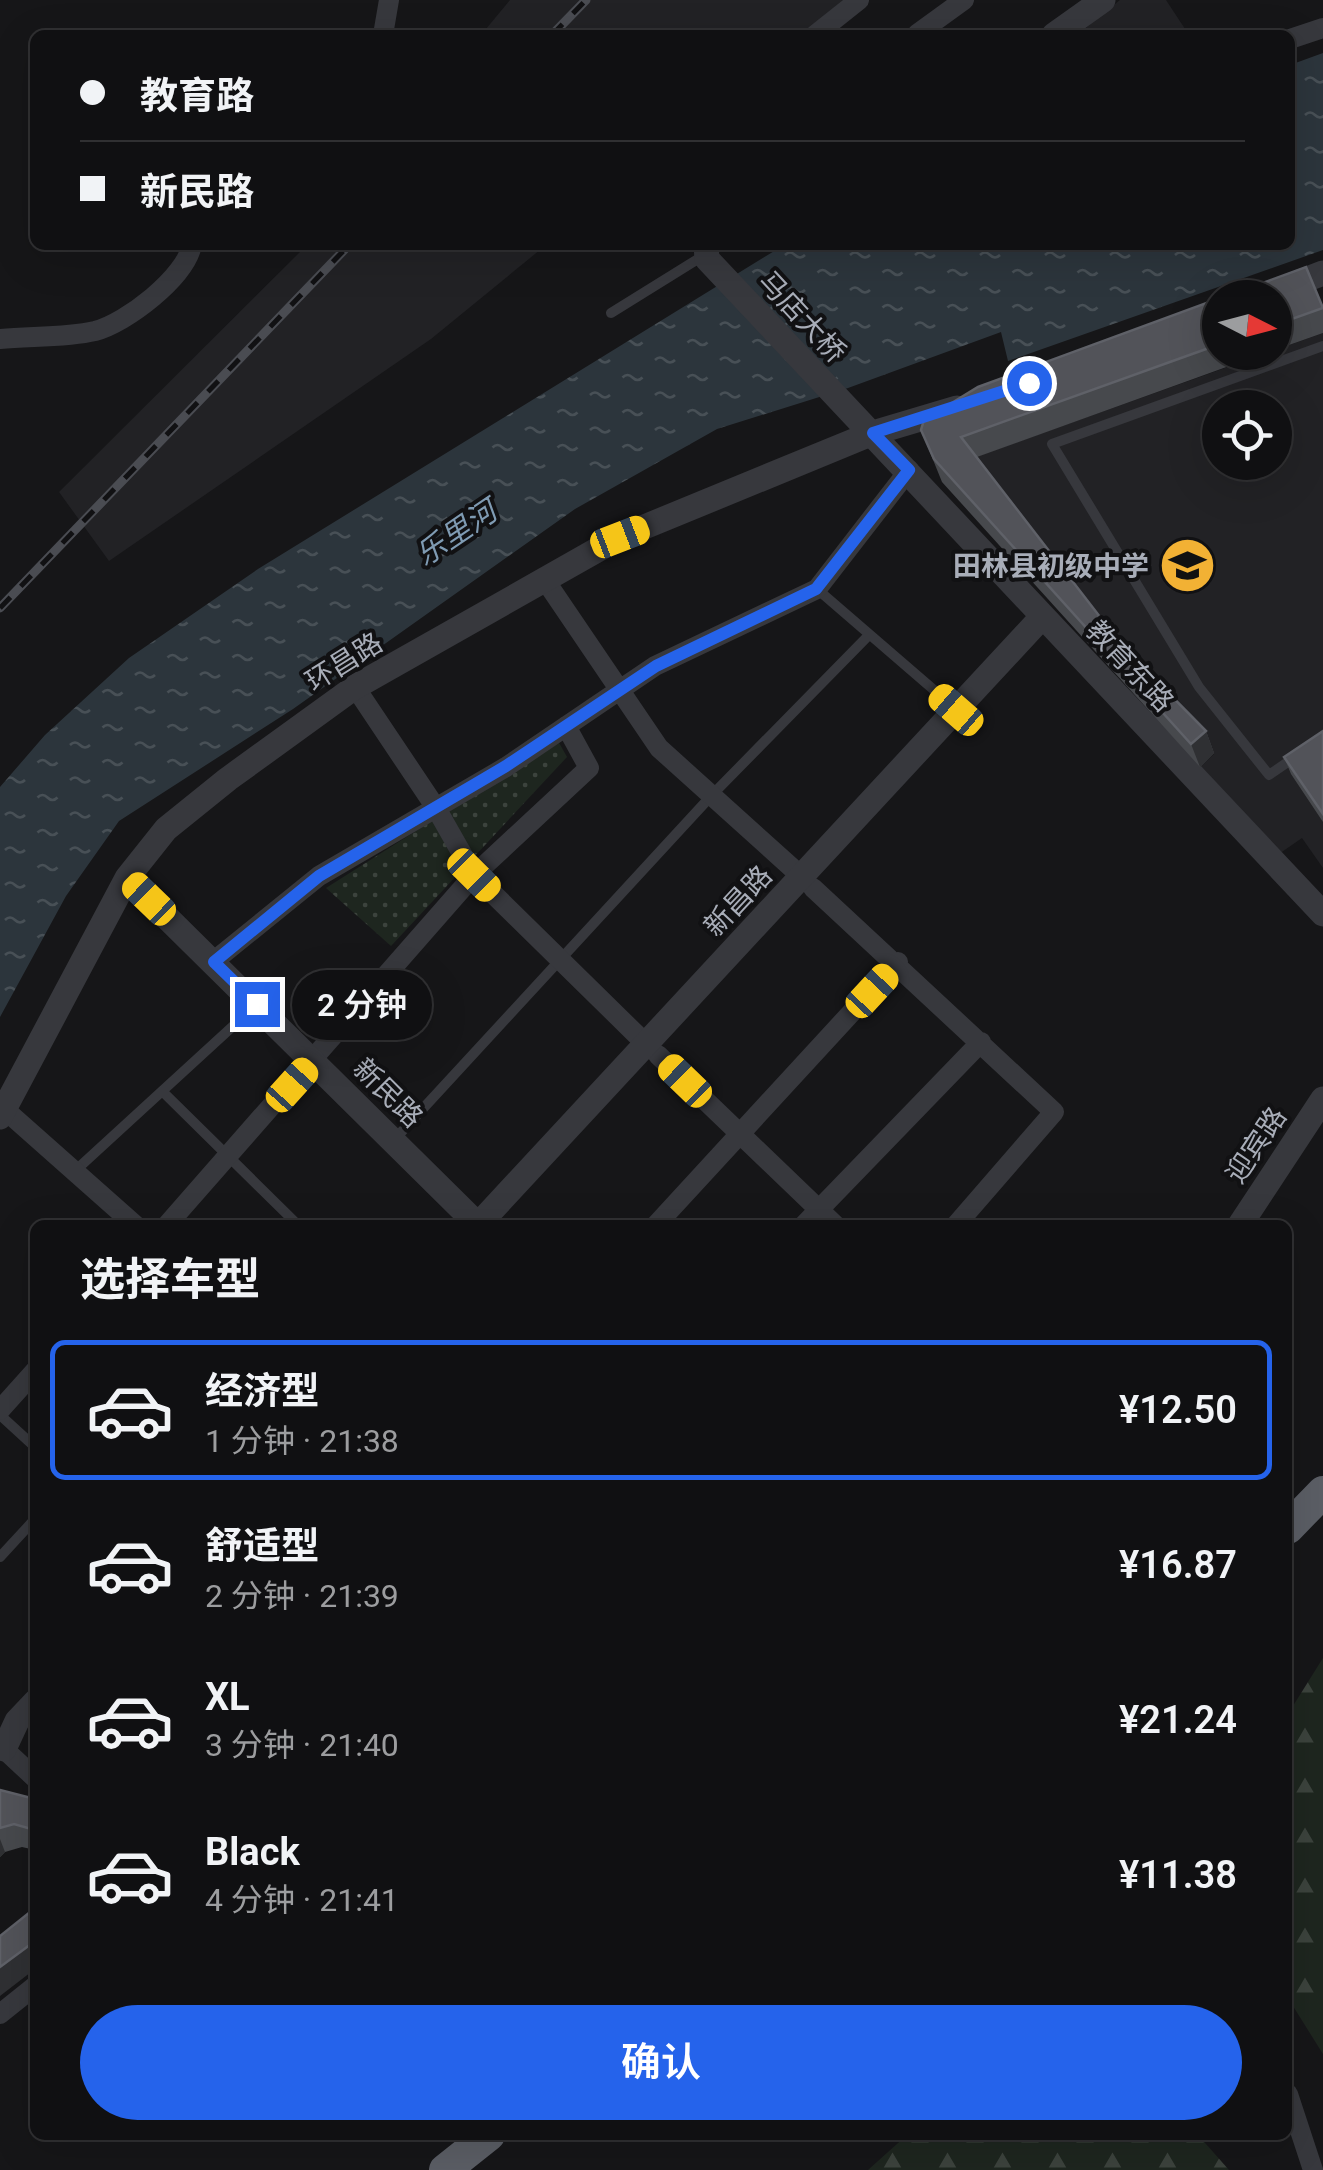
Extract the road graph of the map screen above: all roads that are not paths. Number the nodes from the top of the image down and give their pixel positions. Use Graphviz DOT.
graph roads {
  1 [pos="390,0"];
  2 [pos="860,0"];
  3 [pos="964,0"];
  4 [pos="1102,0"];
  5 [pos="1323,28"];
  6 [pos="384,30"];
  7 [pos="821,30"];
  8 [pos="923,30"];
  9 [pos="1061,30"];
  10 [pos="1295,37"];
  11 [pos="190,250"];
  12 [pos="707,253"];
  13 [pos="1323,273"];
  14 [pos="1292,285"];
  15 [pos="611,313"];
  16 [pos="0,339"];
  17 [pos="1323,346"];
  18 [pos="988,398"];
  19 [pos="864,424"];
  20 [pos="909,470"];
  21 [pos="545,580"];
  22 [pos="816,589"];
  23 [pos="1048,623"];
  24 [pos="870,635"];
  25 [pos="355,687"];
  26 [pos="618,690"];
  27 [pos="956,710"];
  28 [pos="566,726"];
  29 [pos="1310,748"];
  30 [pos="712,795"];
  31 [pos="436,808"];
  32 [pos="474,875"];
  33 [pos="128,878"];
  34 [pos="807,882"];
  35 [pos="1323,914"];
  36 [pos="559,959"];
  37 [pos="214,962"];
  38 [pos="898,962"];
  39 [pos="257,1004"];
  40 [pos="981,1042"];
  41 [pos="652,1049"];
  42 [pos="314,1062"];
  43 [pos="162,1091"];
  44 [pos="1323,1099"];
  45 [pos="2,1112"];
  46 [pos="740,1134"];
  47 [pos="393,1141"];
  48 [pos="228,1157"];
  49 [pos="76,1170"];
  50 [pos="818,1209"];
  51 [pos="130,1220"];
  52 [pos="171,1220"];
  53 [pos="293,1220"];
  54 [pos="473,1220"];
  55 [pos="483,1220"];
  56 [pos="504,1220"];
  57 [pos="661,1220"];
  58 [pos="808,1220"];
  59 [pos="830,1220"];
  60 [pos="960,1220"];
  61 [pos="1243,1220"];
  62 [pos="30,1377"];
  63 [pos="0,1413"];
  64 [pos="30,1441"];
  65 [pos="1323,1492"];
  66 [pos="30,1524"];
  67 [pos="1292,1524"];
  68 [pos="0,1557"];
  69 [pos="30,1707"];
  70 [pos="30,1728"];
  71 [pos="1,1750"];
  72 [pos="30,1774"];
  73 [pos="30,1990"];
  74 [pos="0,2014"];
  75 [pos="1292,2106"];
  76 [pos="480,2140"];
  77 [pos="445,2170"];
  78 [pos="1313,2170"];
  1 -- 6 [label="street"];
  2 -- 7 [label="street"];
  3 -- 8 [label="street"];
  4 -- 9 [label="street"];
  5 -- 10 [label="street"];
  11 -- 16 [label="street"];
  12 -- 15 [label="lane"];
  12 -- 19 [label="street, 马店大桥"];
  13 -- 14 [label="street"];
  17 -- 29 [label="lane"];
  18 -- 19 [label="street, 环昌路"];
  19 -- 20 [label="street, 教育东路"];
  19 -- 21 [label="street, 环昌路"];
  20 -- 22 [label="street"];
  20 -- 23 [label="street, 教育东路"];
  21 -- 25 [label="street, 环昌路"];
  21 -- 26 [label="street"];
  22 -- 24 [label="lane"];
  22 -- 26 [label="street"];
  23 -- 27 [label="street, 新昌路"];
  23 -- 34 [label="street, 新昌路"];
  23 -- 35 [label="street, 教育东路"];
  24 -- 27 [label="lane"];
  24 -- 30 [label="lane"];
  25 -- 31 [label="street"];
  25 -- 33 [label="street, 环昌路"];
  26 -- 28 [label="street"];
  26 -- 30 [label="street"];
  27 -- 34 [label="street, 新昌路"];
  28 -- 31 [label="street"];
  28 -- 32 [label="street"];
  30 -- 34 [label="street"];
  30 -- 36 [label="lane"];
  31 -- 32 [label="street"];
  31 -- 37 [label="street"];
  32 -- 36 [label="street"];
  32 -- 42 [label="street"];
  33 -- 37 [label="street, 新民路"];
  33 -- 45 [label="street, 环昌路"];
  34 -- 38 [label="street"];
  34 -- 41 [label="street, 新昌路"];
  36 -- 41 [label="street"];
  36 -- 47 [label="lane"];
  37 -- 39 [label="street, 新民路"];
  38 -- 40 [label="street"];
  38 -- 46 [label="street"];
  39 -- 42 [label="street, 新民路"];
  39 -- 43 [label="lane"];
  40 -- 50 [label="street"];
  40 -- 60 [label="street"];
  41 -- 46 [label="street"];
  41 -- 55 [label="street, 新昌路"];
  41 -- 56 [label="street, 新昌路"];
  42 -- 47 [label="street, 新民路"];
  42 -- 48 [label="street"];
  43 -- 48 [label="lane"];
  43 -- 49 [label="lane"];
  44 -- 61 [label="street, 迎宾路"];
  45 -- 49 [label="street"];
  46 -- 50 [label="street"];
  46 -- 57 [label="street"];
  47 -- 54 [label="street, 新民路"];
  48 -- 52 [label="street"];
  48 -- 53 [label="lane"];
  49 -- 51 [label="street"];
  50 -- 58 [label="street"];
  50 -- 59 [label="street"];
  62 -- 63 [label="street"];
  63 -- 64 [label="lane"];
  65 -- 67 [label="highway"];
  66 -- 68 [label="lane"];
  69 -- 71 [label="street"];
  70 -- 71 [label="street"];
  71 -- 72 [label="street"];
  73 -- 74 [label="street"];
  75 -- 78 [label="street"];
  76 -- 77 [label="highway"];
}
